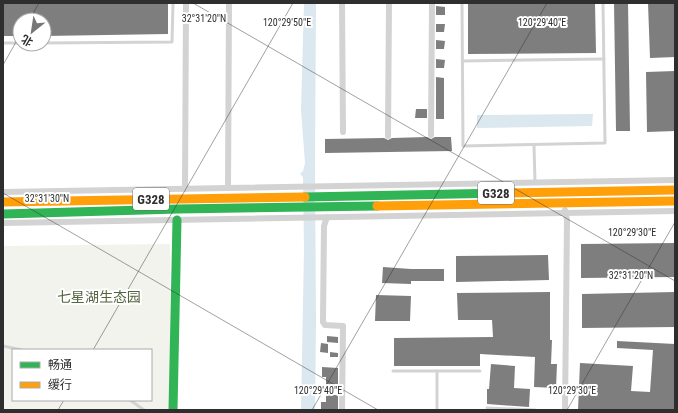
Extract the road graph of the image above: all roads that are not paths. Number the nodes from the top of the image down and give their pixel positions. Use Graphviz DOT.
graph roads {
  1 [pos="173,3"];
  2 [pos="186,3"];
  3 [pos="229,3"];
  4 [pos="342,3"];
  5 [pos="389,3"];
  6 [pos="432,3"];
  7 [pos="462,3"];
  8 [pos="603,3"];
  9 [pos="52,43"];
  10 [pos="604,59"];
  11 [pos="462,61"];
  12 [pos="343,132"];
  13 [pos="431,134"];
  14 [pos="388,136"];
  15 [pos="534,145"];
  16 [pos="675,180"];
  17 [pos="535,187"];
  18 [pos="228,188"];
  19 [pos="185,189"];
  20 [pos="675,190"];
  21 [pos="298,191"];
  22 [pos="3,192"];
  23 [pos="560,192"];
  24 [pos="675,201"];
  25 [pos="3,202"];
  26 [pos="561,203"];
  27 [pos="675,211"];
  28 [pos="566,212"];
  29 [pos="3,214"];
  30 [pos="328,217"];
  31 [pos="176,220"];
  32 [pos="3,223"];
  33 [pos="3,346"];
  34 [pos="17,349"];
  35 [pos="393,371"];
  36 [pos="438,371"];
  37 [pos="480,371"];
  38 [pos="131,401"];
  39 [pos="487,408"];
  40 [pos="144,410"];
  41 [pos="173,410"];
  42 [pos="342,410"];
  43 [pos="436,410"];
  44 [pos="536,410"];
  45 [pos="565,410"];
  1 -- 9 [label="lane"];
  2 -- 19 [label="street"];
  3 -- 18 [label="street"];
  4 -- 12 [label="street"];
  5 -- 14 [label="street"];
  6 -- 13 [label="street"];
  7 -- 11 [label="lane"];
  8 -- 10 [label="lane"];
  10 -- 11 [label="lane"];
  10 -- 15 [label="lane"];
  11 -- 15 [label="lane"];
  15 -- 17 [label="lane"];
  16 -- 17 [label="street"];
  17 -- 21 [label="street"];
  17 -- 21 [label="main road, G328"];
  17 -- 23 [label="main road, G328"];
  18 -- 19 [label="street"];
  18 -- 21 [label="street"];
  19 -- 22 [label="street"];
  20 -- 23 [label="main road, G328"];
  21 -- 25 [label="main road, G328"];
  23 -- 26 [label="street"];
  24 -- 26 [label="main road, G328"];
  26 -- 28 [label="street"];
  26 -- 29 [label="main road, G328"];
  27 -- 28 [label="street"];
  28 -- 30 [label="street"];
  28 -- 45 [label="street"];
  30 -- 31 [label="street"];
  30 -- 42 [label="street"];
  31 -- 32 [label="street"];
  31 -- 41 [label="main road"];
  33 -- 34 [label="lane"];
  35 -- 36 [label="lane"];
  36 -- 37 [label="lane"];
  36 -- 43 [label="lane"];
  38 -- 40 [label="lane"];
  39 -- 44 [label="lane"];
}
